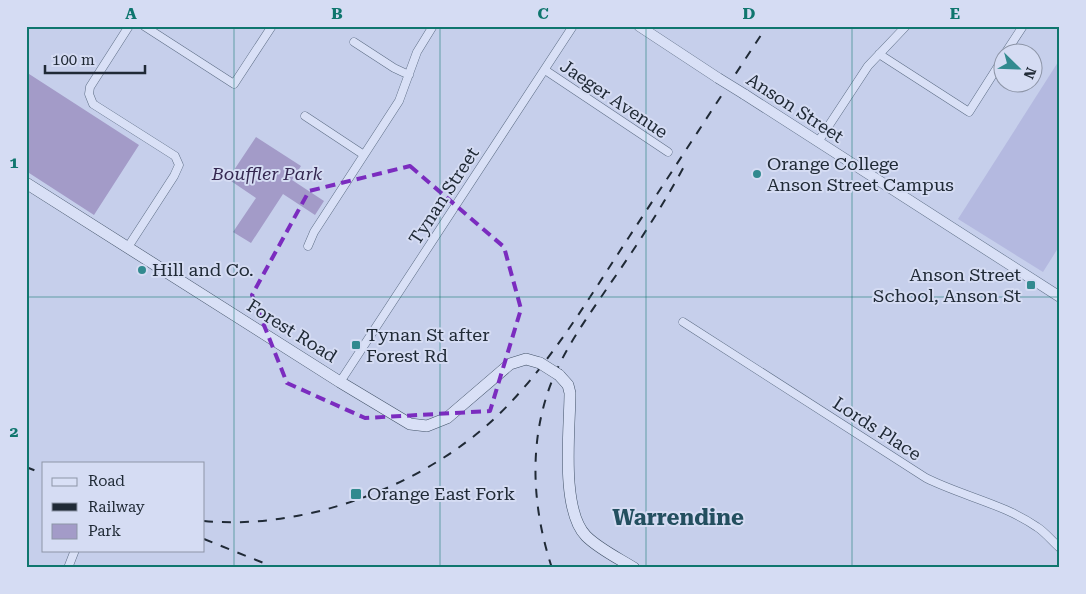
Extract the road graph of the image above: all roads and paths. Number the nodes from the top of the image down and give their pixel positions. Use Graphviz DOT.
graph roads {
  1 [pos="129,26"];
  2 [pos="144,26"];
  3 [pos="272,26"];
  4 [pos="433,26"];
  5 [pos="573,26"];
  6 [pos="639,26"];
  7 [pos="906,26"];
  8 [pos="1023,26"];
  9 [pos="354,42"];
  10 [pos="1013,42"];
  11 [pos="879,54"];
  12 [pos="544,70"];
  13 [pos="994,73"];
  14 [pos="409,75"];
  15 [pos="305,116"];
  16 [pos="818,142"];
  17 [pos="668,152"];
  18 [pos="364,155"];
  19 [pos="26,183"];
  20 [pos="308,246"];
  21 [pos="128,247"];
  22 [pos="1060,297"];
  23 [pos="683,322"];
  24 [pos="340,382"];
  25 [pos="1060,548"];
  26 [pos="74,552"];
  27 [pos="68,568"];
  28 [pos="634,568"];
  1 -- 21 [label="street"];
  2 -- 3 [label="street"];
  4 -- 14 [label="street"];
  5 -- 12 [label="street, Tynan Street"];
  6 -- 16 [label="street, Anson Street, bridge"];
  7 -- 11 [label="street"];
  8 -- 10 [label="street"];
  9 -- 14 [label="street"];
  11 -- 13 [label="street"];
  11 -- 16 [label="street"];
  12 -- 17 [label="street, Jaeger Avenue"];
  12 -- 24 [label="street, Tynan Street"];
  14 -- 18 [label="street"];
  15 -- 18 [label="street"];
  16 -- 22 [label="street, Anson Street"];
  18 -- 20 [label="street"];
  19 -- 21 [label="main road, Forest Road"];
  21 -- 24 [label="main road, Forest Road"];
  23 -- 25 [label="street, Lords Place"];
  24 -- 28 [label="main road, Forest Road, bridge"];
  26 -- 27 [label="street"];
}
